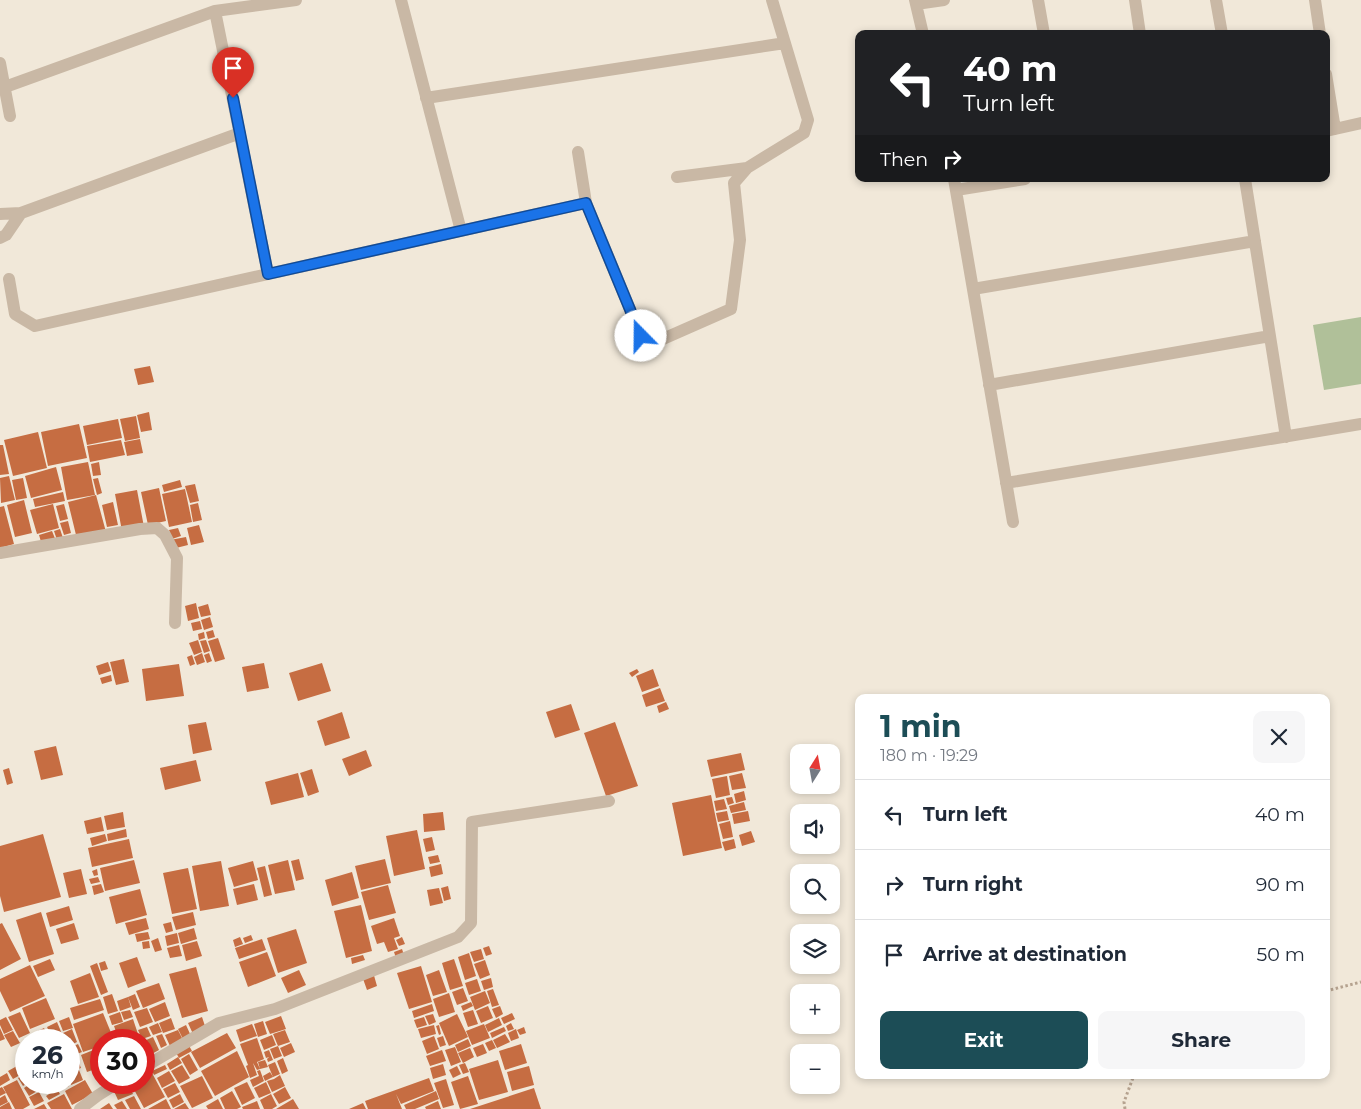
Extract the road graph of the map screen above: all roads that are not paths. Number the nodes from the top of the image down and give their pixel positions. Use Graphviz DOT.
graph roads {
  1 [pos="296,0"];
  2 [pos="401,0"];
  3 [pos="772,0"];
  4 [pos="944,0"];
  5 [pos="1038,0"];
  6 [pos="1135,0"];
  7 [pos="1216,0"];
  8 [pos="1315,0"];
  9 [pos="915,2"];
  10 [pos="215,11"];
  11 [pos="922,30"];
  12 [pos="1043,30"];
  13 [pos="1139,30"];
  14 [pos="1221,30"];
  15 [pos="1319,30"];
  16 [pos="785,43"];
  17 [pos="0,64"];
  18 [pos="5,87"];
  19 [pos="426,98"];
  20 [pos="10,116"];
  21 [pos="1361,123"];
  22 [pos="1330,130"];
  23 [pos="240,133"];
  24 [pos="578,152"];
  25 [pos="747,168"];
  26 [pos="678,177"];
  27 [pos="983,182"];
  28 [pos="1245,182"];
  29 [pos="955,184"];
  30 [pos="586,203"];
  31 [pos="0,214"];
  32 [pos="21,214"];
  33 [pos="461,231"];
  34 [pos="0,238"];
  35 [pos="1255,241"];
  36 [pos="268,274"];
  37 [pos="9,279"];
  38 [pos="973,289"];
  39 [pos="1270,336"];
  40 [pos="989,385"];
  41 [pos="1361,424"];
  42 [pos="1286,437"];
  43 [pos="1006,483"];
  44 [pos="1013,522"];
  45 [pos="0,553"];
  46 [pos="175,623"];
  47 [pos="609,801"];
  48 [pos="155,1061"];
  49 [pos="100,1094"];
  50 [pos="80,1109"];
  1 -- 10 [label="street"];
  2 -- 19 [label="street"];
  3 -- 16 [label="street"];
  4 -- 9 [label="street"];
  5 -- 12 [label="street"];
  6 -- 13 [label="street"];
  7 -- 14 [label="street"];
  8 -- 15 [label="street"];
  9 -- 11 [label="street"];
  10 -- 18 [label="street"];
  10 -- 23 [label="street"];
  16 -- 19 [label="street"];
  16 -- 25 [label="street"];
  17 -- 18 [label="street"];
  18 -- 20 [label="street"];
  19 -- 33 [label="street"];
  21 -- 22 [label="street"];
  23 -- 32 [label="street"];
  23 -- 36 [label="street"];
  24 -- 30 [label="street"];
  25 -- 26 [label="street"];
  25 -- 30 [label="street"];
  27 -- 29 [label="street"];
  28 -- 35 [label="street"];
  29 -- 38 [label="street"];
  30 -- 33 [label="street"];
  31 -- 32 [label="street"];
  32 -- 34 [label="street"];
  33 -- 36 [label="street"];
  35 -- 38 [label="street"];
  35 -- 39 [label="street"];
  36 -- 37 [label="street"];
  38 -- 40 [label="street"];
  39 -- 40 [label="street"];
  39 -- 42 [label="street"];
  40 -- 43 [label="street"];
  41 -- 42 [label="street"];
  42 -- 43 [label="street"];
  43 -- 44 [label="street"];
  45 -- 46 [label="street"];
  47 -- 48 [label="street"];
  49 -- 50 [label="street"];
}
